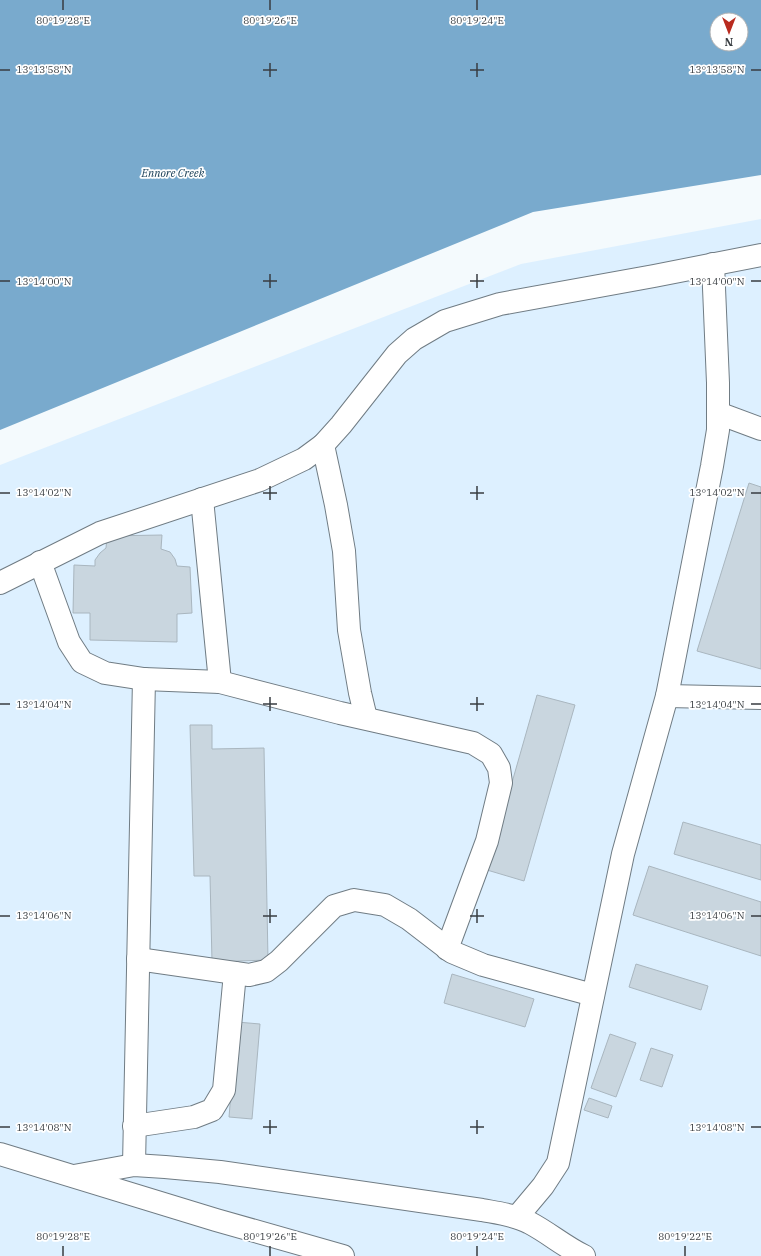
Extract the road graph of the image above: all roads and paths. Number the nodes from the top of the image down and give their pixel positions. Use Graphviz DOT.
graph roads {
  1 [pos="761,255"];
  2 [pos="713,264"];
  3 [pos="718,413"];
  4 [pos="761,429"];
  5 [pos="323,445"];
  6 [pos="202,499"];
  7 [pos="40,562"];
  8 [pos="0,583"];
  9 [pos="144,679"];
  10 [pos="220,682"];
  11 [pos="667,696"];
  12 [pos="761,698"];
  13 [pos="366,718"];
  14 [pos="447,949"];
  15 [pos="138,959"];
  16 [pos="236,973"];
  17 [pos="593,995"];
  18 [pos="134,1126"];
  19 [pos="0,1154"];
  20 [pos="134,1164"];
  21 [pos="74,1176"];
  22 [pos="517,1217"];
  23 [pos="343,1256"];
  24 [pos="584,1256"];
  1 -- 2 [label="lane"];
  2 -- 3 [label="lane"];
  2 -- 5 [label="lane"];
  3 -- 4 [label="lane"];
  3 -- 11 [label="lane"];
  5 -- 6 [label="lane"];
  5 -- 13 [label="lane"];
  6 -- 7 [label="lane"];
  6 -- 10 [label="lane"];
  7 -- 8 [label="lane"];
  7 -- 9 [label="lane"];
  9 -- 10 [label="lane"];
  9 -- 15 [label="lane"];
  10 -- 13 [label="lane"];
  11 -- 12 [label="lane"];
  11 -- 17 [label="lane"];
  13 -- 14 [label="lane"];
  14 -- 16 [label="lane"];
  14 -- 17 [label="lane"];
  15 -- 16 [label="lane"];
  15 -- 18 [label="lane"];
  16 -- 18 [label="lane"];
  17 -- 22 [label="lane"];
  18 -- 20 [label="lane"];
  19 -- 21 [label="lane"];
  20 -- 21 [label="lane"];
  20 -- 22 [label="lane"];
  21 -- 23 [label="lane"];
  22 -- 24 [label="lane"];
}
